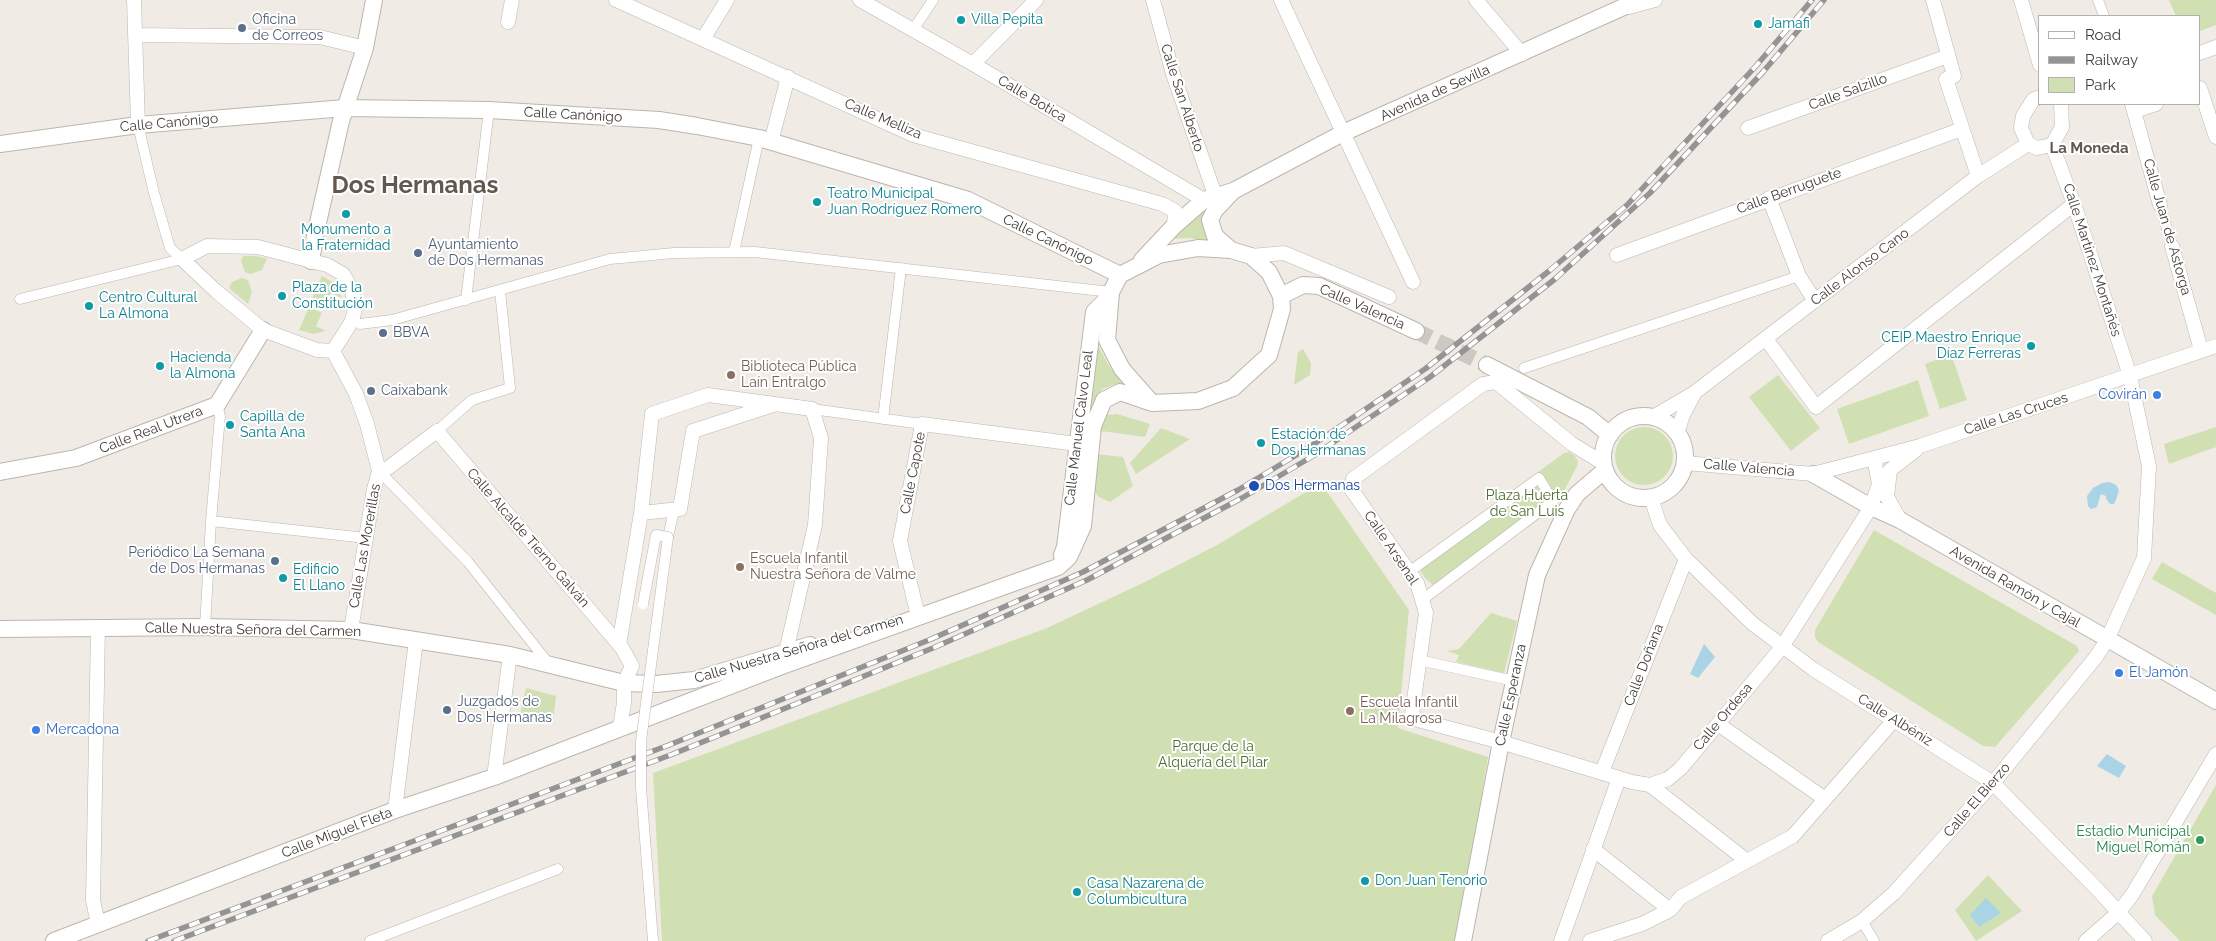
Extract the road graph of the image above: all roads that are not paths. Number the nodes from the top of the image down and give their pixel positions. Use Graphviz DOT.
graph roads {
  1 [pos="134,0"];
  2 [pos="374,0"];
  3 [pos="512,0"];
  4 [pos="616,0"];
  5 [pos="726,0"];
  6 [pos="860,0"];
  7 [pos="933,0"];
  8 [pos="1036,0"];
  9 [pos="1153,0"];
  10 [pos="1281,0"];
  11 [pos="1476,0"];
  12 [pos="1639,0"];
  13 [pos="1655,0"];
  14 [pos="1933,0"];
  15 [pos="2021,0"];
  16 [pos="2098,0"];
  17 [pos="1612,10"];
  18 [pos="2104,15"];
  19 [pos="508,22"];
  20 [pos="913,30"];
  21 [pos="135,35"];
  22 [pos="703,39"];
  23 [pos="2216,47"];
  24 [pos="365,48"];
  25 [pos="2201,53"];
  26 [pos="1522,54"];
  27 [pos="1948,56"];
  28 [pos="2038,58"];
  29 [pos="973,64"];
  30 [pos="788,77"];
  31 [pos="2201,92"];
  32 [pos="2038,97"];
  33 [pos="2062,105"];
  34 [pos="2148,105"];
  35 [pos="2133,107"];
  36 [pos="345,108"];
  37 [pos="489,110"];
  38 [pos="138,125"];
  39 [pos="1748,128"];
  40 [pos="1962,129"];
  41 [pos="1343,133"];
  42 [pos="2216,137"];
  43 [pos="765,140"];
  44 [pos="0,144"];
  45 [pos="2028,144"];
  46 [pos="2052,145"];
  47 [pos="1978,176"];
  48 [pos="1233,191"];
  49 [pos="1209,198"];
  50 [pos="1769,198"];
  51 [pos="2074,204"];
  52 [pos="2160,205"];
  53 [pos="1174,226"];
  54 [pos="2172,246"];
  55 [pos="1231,250"];
  56 [pos="734,252"];
  57 [pos="1617,255"];
  58 [pos="1251,256"];
  59 [pos="182,259"];
  60 [pos="311,261"];
  61 [pos="1138,266"];
  62 [pos="901,268"];
  63 [pos="1120,275"];
  64 [pos="1799,276"];
  65 [pos="1413,282"];
  66 [pos="500,291"];
  67 [pos="1111,294"];
  68 [pos="1281,296"];
  69 [pos="1389,297"];
  70 [pos="20,299"];
  71 [pos="466,300"];
  72 [pos="1814,301"];
  73 [pos="360,324"];
  74 [pos="263,330"];
  75 [pos="1416,331"];
  76 [pos="1766,339"];
  77 [pos="2216,346"];
  78 [pos="2201,350"];
  79 [pos="332,351"];
  80 [pos="1487,365"];
  81 [pos="1524,368"];
  82 [pos="2130,376"];
  83 [pos="1694,394"];
  84 [pos="1152,403"];
  85 [pos="776,404"];
  86 [pos="217,405"];
  87 [pos="812,409"];
  88 [pos="1653,417"];
  89 [pos="883,418"];
  90 [pos="922,424"];
  91 [pos="437,431"];
  92 [pos="1677,433"];
  93 [pos="1610,435"];
  94 [pos="1077,444"];
  95 [pos="1920,446"];
  96 [pos="1874,458"];
  97 [pos="1685,463"];
  98 [pos="1604,466"];
  99 [pos="379,471"];
  100 [pos="0,472"];
  101 [pos="1813,474"];
  102 [pos="1651,498"];
  103 [pos="1871,507"];
  104 [pos="674,510"];
  105 [pos="641,512"];
  106 [pos="1900,520"];
  107 [pos="211,521"];
  108 [pos="668,536"];
  109 [pos="366,538"];
  110 [pos="1686,559"];
  111 [pos="1058,567"];
  112 [pos="1409,572"];
  113 [pos="1422,600"];
  114 [pos="643,604"];
  115 [pos="915,617"];
  116 [pos="205,627"];
  117 [pos="98,628"];
  118 [pos="0,629"];
  119 [pos="351,630"];
  120 [pos="416,640"];
  121 [pos="2107,640"];
  122 [pos="619,645"];
  123 [pos="1782,647"];
  124 [pos="786,652"];
  125 [pos="510,655"];
  126 [pos="1419,660"];
  127 [pos="549,664"];
  128 [pos="779,667"];
  129 [pos="1514,681"];
  130 [pos="624,683"];
  131 [pos="2216,702"];
  132 [pos="1894,720"];
  133 [pos="1718,724"];
  134 [pos="620,727"];
  135 [pos="1501,742"];
  136 [pos="2216,754"];
  137 [pos="1602,772"];
  138 [pos="494,777"];
  139 [pos="1619,778"];
  140 [pos="1993,783"];
  141 [pos="1650,785"];
  142 [pos="1826,799"];
  143 [pos="395,810"];
  144 [pos="1593,849"];
  145 [pos="1747,861"];
  146 [pos="558,869"];
  147 [pos="1670,910"];
  148 [pos="2119,912"];
  149 [pos="1862,921"];
  150 [pos="98,924"];
  151 [pos="54,941"];
  152 [pos="370,941"];
  153 [pos="653,941"];
  154 [pos="1463,941"];
  155 [pos="1561,941"];
  156 [pos="1590,941"];
  157 [pos="1828,941"];
  158 [pos="1874,941"];
  159 [pos="2086,941"];
  160 [pos="2145,941"];
  1 -- 21 [label="street"];
  2 -- 24 [label="street"];
  3 -- 19 [label="street"];
  4 -- 22 [label="street, Calle Melliza"];
  5 -- 22 [label="street"];
  6 -- 20 [label="street, Calle Botica"];
  7 -- 20 [label="street"];
  8 -- 29 [label="street"];
  9 -- 49 [label="street, Calle San Alberto"];
  10 -- 41 [label="street"];
  11 -- 26 [label="street"];
  12 -- 17 [label="street, Avenida de Sevilla"];
  13 -- 17 [label="street"];
  14 -- 27 [label="street"];
  15 -- 28 [label="street"];
  16 -- 18 [label="street"];
  17 -- 26 [label="street, Avenida de Sevilla"];
  20 -- 29 [label="street, Calle Botica"];
  21 -- 24 [label="street"];
  21 -- 38 [label="street"];
  22 -- 30 [label="street, Calle Melliza"];
  23 -- 25 [label="street"];
  24 -- 36 [label="street"];
  26 -- 41 [label="street, Avenida de Sevilla"];
  27 -- 39 [label="street, Calle Salzillo"];
  27 -- 40 [label="street"];
  29 -- 49 [label="street, Calle Botica"];
  30 -- 43 [label="street"];
  30 -- 53 [label="street, Calle Melliza"];
  31 -- 42 [label="street"];
  32 -- 45 [label="street"];
  33 -- 46 [label="street"];
  34 -- 35 [label="street"];
  35 -- 52 [label="street, Calle Juan de Astorga"];
  36 -- 37 [label="street, Calle Canónigo"];
  36 -- 38 [label="street, Calle Canónigo"];
  36 -- 60 [label="street"];
  37 -- 43 [label="street, Calle Canónigo"];
  37 -- 71 [label="street"];
  38 -- 44 [label="street, Calle Canónigo"];
  38 -- 59 [label="street"];
  40 -- 47 [label="street"];
  40 -- 50 [label="street, Calle Berruguete"];
  41 -- 48 [label="street, Avenida de Sevilla"];
  41 -- 65 [label="street"];
  43 -- 56 [label="street"];
  43 -- 63 [label="street, Calle Canónigo"];
  45 -- 46 [label="street"];
  45 -- 47 [label="street, Calle Alonso Cano"];
  46 -- 51 [label="street, Calle Martínez Montañés"];
  47 -- 72 [label="street, Calle Alonso Cano"];
  48 -- 49 [label="street, Avenida de Sevilla"];
  48 -- 55 [label="street, Avenida de Sevilla"];
  49 -- 53 [label="street, Avenida de Sevilla"];
  50 -- 57 [label="street, Calle Berruguete"];
  50 -- 64 [label="street"];
  51 -- 76 [label="street"];
  51 -- 82 [label="street, Calle Martínez Montañés"];
  52 -- 54 [label="street, Calle Juan de Astorga"];
  53 -- 61 [label="street, Avenida de Sevilla"];
  54 -- 78 [label="street, Calle Juan de Astorga"];
  55 -- 58 [label="street"];
  55 -- 61 [label="street"];
  56 -- 62 [label="street"];
  56 -- 66 [label="street"];
  58 -- 68 [label="street"];
  58 -- 69 [label="street"];
  59 -- 60 [label="street"];
  59 -- 70 [label="street"];
  59 -- 74 [label="street"];
  60 -- 79 [label="street"];
  61 -- 63 [label="street"];
  62 -- 67 [label="street"];
  62 -- 89 [label="street"];
  63 -- 67 [label="street"];
  64 -- 72 [label="street"];
  64 -- 81 [label="street"];
  66 -- 71 [label="street"];
  66 -- 91 [label="street"];
  67 -- 84 [label="street"];
  67 -- 94 [label="street, Calle Manuel Calvo Leal"];
  68 -- 75 [label="street, Calle Valencia"];
  68 -- 84 [label="street"];
  71 -- 73 [label="street"];
  72 -- 76 [label="street, Calle Alonso Cano"];
  74 -- 79 [label="street"];
  74 -- 86 [label="street, Calle Real Utrera"];
  76 -- 83 [label="street, Calle Alonso Cano"];
  77 -- 78 [label="street, Calle Las Cruces"];
  78 -- 82 [label="street, Calle Las Cruces"];
  79 -- 99 [label="street, Calle Las Morerillas"];
  80 -- 93 [label="street"];
  82 -- 95 [label="street, Calle Las Cruces"];
  82 -- 121 [label="street, Calle Martínez Montañés"];
  83 -- 88 [label="street, Calle Alonso Cano"];
  83 -- 92 [label="street, Calle Alonso Cano"];
  84 -- 111 [label="street, Calle Manuel Calvo Leal"];
  85 -- 87 [label="street"];
  85 -- 104 [label="street"];
  85 -- 105 [label="street"];
  86 -- 100 [label="street, Calle Real Utrera"];
  86 -- 107 [label="street"];
  87 -- 89 [label="street"];
  87 -- 124 [label="street"];
  88 -- 92 [label="street"];
  88 -- 93 [label="street"];
  89 -- 90 [label="street"];
  90 -- 94 [label="street, Calle Capote"];
  90 -- 115 [label="street, Calle Capote"];
  91 -- 99 [label="street"];
  91 -- 122 [label="street, Calle Alcalde Tierno Galván"];
  92 -- 97 [label="street"];
  93 -- 98 [label="street"];
  94 -- 111 [label="street, Calle Manuel Calvo Leal"];
  95 -- 96 [label="street, Calle Las Cruces"];
  95 -- 106 [label="street"];
  96 -- 101 [label="street, Calle Las Cruces"];
  96 -- 103 [label="street, Calle Ordesa"];
  97 -- 101 [label="street, Calle Valencia"];
  97 -- 102 [label="street"];
  98 -- 102 [label="street"];
  98 -- 112 [label="street, Calle Arsenal"];
  98 -- 129 [label="street, Calle Esperanza"];
  99 -- 109 [label="street, Calle Las Morerillas"];
  99 -- 127 [label="street"];
  101 -- 103 [label="street, Avenida Ramón y Cajal"];
  102 -- 110 [label="street, Calle Albéniz"];
  103 -- 106 [label="street, Avenida Ramón y Cajal"];
  103 -- 123 [label="street, Calle Ordesa"];
  104 -- 105 [label="street"];
  104 -- 108 [label="street"];
  105 -- 122 [label="street"];
  106 -- 121 [label="street, Avenida Ramón y Cajal"];
  107 -- 109 [label="street"];
  107 -- 116 [label="street"];
  108 -- 114 [label="street, bridge"];
  108 -- 153 [label="street, bridge"];
  109 -- 119 [label="street, Calle Las Morerillas"];
  110 -- 123 [label="street, Calle Albéniz"];
  110 -- 137 [label="street, Calle Doñana"];
  111 -- 115 [label="street"];
  112 -- 113 [label="street, Calle Arsenal"];
  112 -- 113 [label="street"];
  113 -- 126 [label="street, Calle Arsenal"];
  115 -- 124 [label="street, Calle Nuestra Señora del Carmen"];
  115 -- 128 [label="street"];
  116 -- 117 [label="street, Calle Nuestra Señora del Carmen"];
  116 -- 119 [label="street, Calle Nuestra Señora del Carmen"];
  117 -- 118 [label="street, Calle Nuestra Señora del Carmen"];
  117 -- 150 [label="street"];
  119 -- 120 [label="street, Calle Nuestra Señora del Carmen"];
  120 -- 125 [label="street, Calle Nuestra Señora del Carmen"];
  120 -- 143 [label="street"];
  121 -- 131 [label="street, Avenida Ramón y Cajal"];
  121 -- 140 [label="street, Calle El Bierzo"];
  122 -- 130 [label="street, Calle Alcalde Tierno Galván"];
  123 -- 132 [label="street, Calle Albéniz"];
  123 -- 133 [label="street, Calle Ordesa"];
  124 -- 128 [label="street"];
  124 -- 130 [label="street, Calle Nuestra Señora del Carmen"];
  125 -- 127 [label="street, Calle Nuestra Señora del Carmen"];
  125 -- 138 [label="street"];
  126 -- 129 [label="street"];
  126 -- 135 [label="street, Calle Arsenal"];
  127 -- 130 [label="street, Calle Nuestra Señora del Carmen"];
  128 -- 134 [label="street"];
  129 -- 135 [label="street, Calle Esperanza"];
  130 -- 134 [label="street"];
  132 -- 140 [label="street, Calle Albéniz"];
  132 -- 142 [label="street"];
  133 -- 141 [label="street, Calle Ordesa"];
  133 -- 142 [label="street"];
  134 -- 138 [label="street, Calle Miguel Fleta"];
  135 -- 137 [label="street"];
  135 -- 154 [label="street, Calle Esperanza"];
  136 -- 148 [label="street"];
  137 -- 139 [label="street"];
  138 -- 143 [label="street, Calle Miguel Fleta"];
  139 -- 141 [label="street"];
  139 -- 144 [label="street"];
  140 -- 148 [label="street, Calle Albéniz"];
  140 -- 149 [label="street, Calle El Bierzo"];
  141 -- 145 [label="street"];
  142 -- 145 [label="street"];
  143 -- 150 [label="street, Calle Miguel Fleta"];
  144 -- 147 [label="street"];
  144 -- 155 [label="street"];
  145 -- 147 [label="street"];
  146 -- 152 [label="street"];
  147 -- 156 [label="street"];
  148 -- 159 [label="street"];
  148 -- 160 [label="street, Calle Albéniz"];
  149 -- 157 [label="street, Calle El Bierzo"];
  149 -- 158 [label="street"];
  150 -- 151 [label="street, Calle Miguel Fleta"];
}
